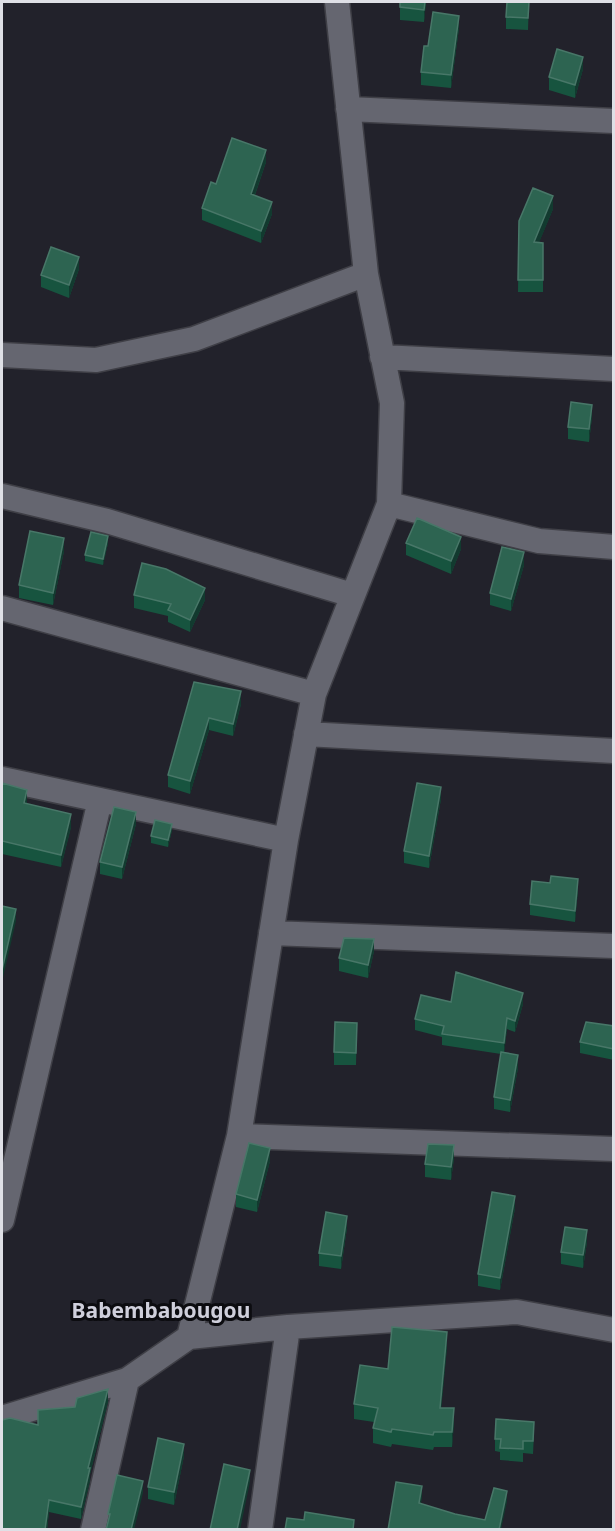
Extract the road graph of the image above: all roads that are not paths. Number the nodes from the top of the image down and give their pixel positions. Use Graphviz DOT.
graph roads {
  1 [pos="337,2"];
  2 [pos="348,109"];
  3 [pos="614,121"];
  4 [pos="366,274"];
  5 [pos="2,355"];
  6 [pos="382,357"];
  7 [pos="614,369"];
  8 [pos="2,496"];
  9 [pos="389,504"];
  10 [pos="614,547"];
  11 [pos="352,595"];
  12 [pos="2,608"];
  13 [pos="314,694"];
  14 [pos="306,734"];
  15 [pos="614,751"];
  16 [pos="2,779"];
  17 [pos="100,800"];
  18 [pos="286,840"];
  19 [pos="271,933"];
  20 [pos="614,946"];
  21 [pos="239,1136"];
  22 [pos="614,1149"];
  23 [pos="2,1220"];
  24 [pos="288,1327"];
  25 [pos="614,1330"];
  26 [pos="189,1338"];
  27 [pos="127,1380"];
  28 [pos="2,1418"];
  29 [pos="93,1530"];
  30 [pos="260,1530"];
  1 -- 2 [label="street"];
  2 -- 3 [label="street"];
  2 -- 4 [label="street"];
  4 -- 5 [label="street"];
  4 -- 6 [label="street"];
  6 -- 7 [label="street"];
  6 -- 9 [label="street"];
  8 -- 11 [label="street"];
  9 -- 10 [label="street"];
  9 -- 11 [label="street"];
  11 -- 13 [label="street"];
  12 -- 13 [label="street"];
  13 -- 14 [label="street"];
  14 -- 15 [label="street"];
  14 -- 18 [label="street"];
  16 -- 17 [label="street"];
  17 -- 18 [label="street"];
  17 -- 23 [label="street"];
  18 -- 19 [label="street"];
  19 -- 20 [label="street"];
  19 -- 21 [label="street"];
  21 -- 22 [label="street"];
  21 -- 26 [label="street"];
  24 -- 25 [label="street"];
  24 -- 26 [label="street"];
  24 -- 30 [label="street"];
  26 -- 27 [label="street"];
  27 -- 28 [label="street"];
  27 -- 29 [label="street"];
}
